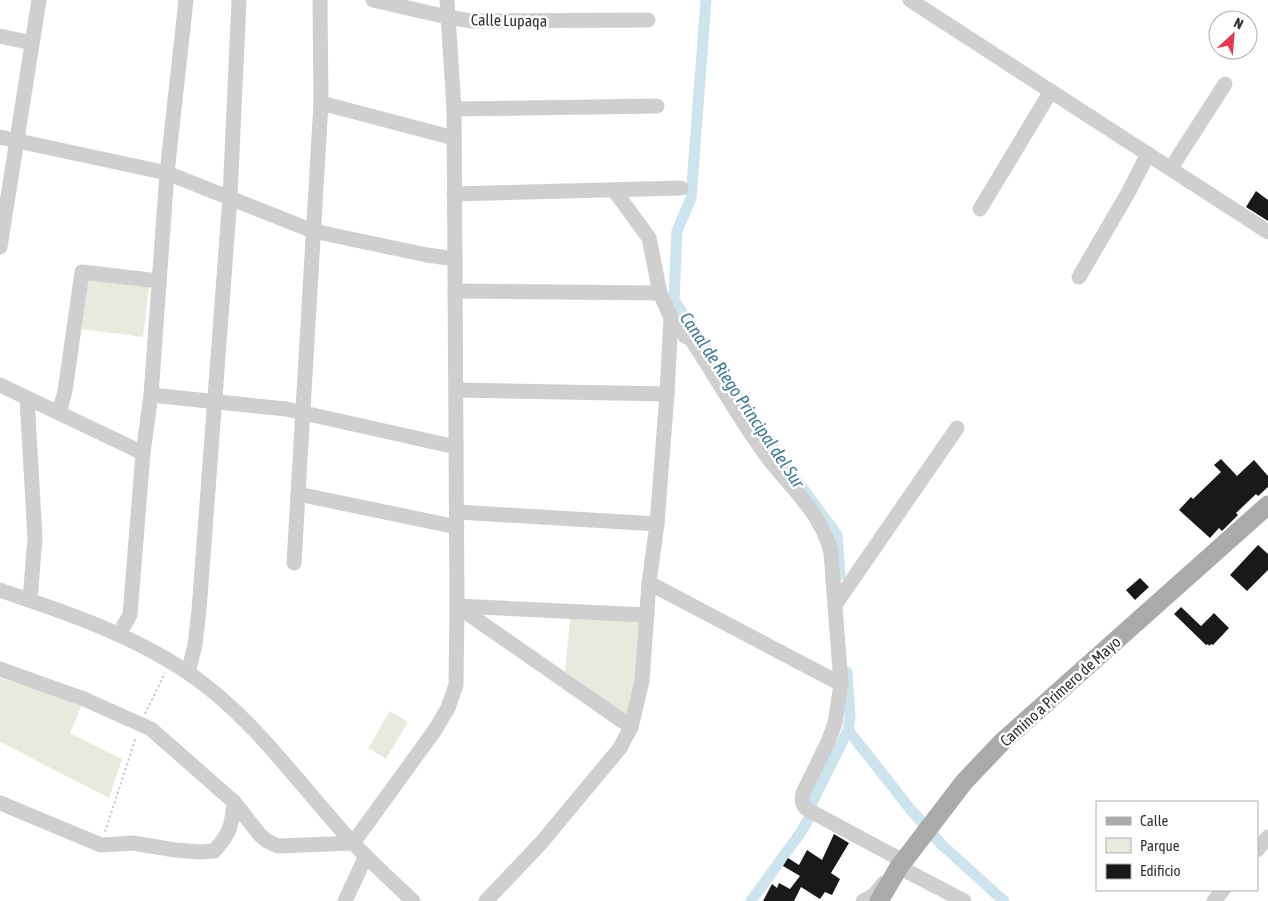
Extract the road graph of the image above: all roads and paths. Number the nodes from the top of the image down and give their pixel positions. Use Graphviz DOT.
graph roads {
  1 [pos="39,0"];
  2 [pos="186,0"];
  3 [pos="239,0"];
  4 [pos="320,0"];
  5 [pos="373,0"];
  6 [pos="447,0"];
  7 [pos="910,0"];
  8 [pos="447,17"];
  9 [pos="648,20"];
  10 [pos="0,36"];
  11 [pos="32,43"];
  12 [pos="1225,84"];
  13 [pos="1051,91"];
  14 [pos="321,102"];
  15 [pos="658,106"];
  16 [pos="454,109"];
  17 [pos="0,137"];
  18 [pos="454,138"];
  19 [pos="17,141"];
  20 [pos="1148,154"];
  21 [pos="1171,168"];
  22 [pos="167,173"];
  23 [pos="681,188"];
  24 [pos="614,190"];
  25 [pos="454,194"];
  26 [pos="230,197"];
  27 [pos="980,209"];
  28 [pos="313,231"];
  29 [pos="1268,232"];
  30 [pos="0,247"];
  31 [pos="455,259"];
  32 [pos="1078,277"];
  33 [pos="160,281"];
  34 [pos="454,291"];
  35 [pos="660,293"];
  36 [pos="671,318"];
  37 [pos="0,385"];
  38 [pos="456,390"];
  39 [pos="667,394"];
  40 [pos="151,395"];
  41 [pos="27,398"];
  42 [pos="215,401"];
  43 [pos="303,413"];
  44 [pos="59,414"];
  45 [pos="957,428"];
  46 [pos="456,447"];
  47 [pos="144,453"];
  48 [pos="298,494"];
  49 [pos="1268,505"];
  50 [pos="457,519"];
  51 [pos="657,524"];
  52 [pos="294,563"];
  53 [pos="648,583"];
  54 [pos="0,590"];
  55 [pos="30,600"];
  56 [pos="835,605"];
  57 [pos="457,606"];
  58 [pos="647,615"];
  59 [pos="119,634"];
  60 [pos="171,662"];
  61 [pos="0,669"];
  62 [pos="188,673"];
  63 [pos="841,684"];
  64 [pos="140,725"];
  65 [pos="631,726"];
  66 [pos="0,802"];
  67 [pos="234,802"];
  68 [pos="1268,836"];
  69 [pos="353,843"];
  70 [pos="101,845"];
  71 [pos="1258,849"];
  72 [pos="366,856"];
  73 [pos="899,867"];
  74 [pos="1222,891"];
  75 [pos="344,901"];
  76 [pos="413,901"];
  77 [pos="486,901"];
  78 [pos="863,901"];
  79 [pos="878,901"];
  80 [pos="964,901"];
  81 [pos="1214,901"];
  1 -- 11 [label="street"];
  2 -- 22 [label="street"];
  3 -- 26 [label="street"];
  4 -- 14 [label="street"];
  5 -- 8 [label="street, Calle Lupaqa"];
  6 -- 8 [label="street"];
  7 -- 13 [label="street"];
  8 -- 9 [label="street, Calle Lupaqa"];
  8 -- 16 [label="street"];
  10 -- 11 [label="street"];
  11 -- 19 [label="street"];
  12 -- 21 [label="street"];
  13 -- 20 [label="street"];
  13 -- 27 [label="street"];
  14 -- 18 [label="street"];
  14 -- 28 [label="street"];
  15 -- 16 [label="street"];
  16 -- 18 [label="street"];
  17 -- 19 [label="street"];
  18 -- 25 [label="street"];
  19 -- 22 [label="street"];
  19 -- 30 [label="street"];
  20 -- 21 [label="street"];
  20 -- 32 [label="street"];
  21 -- 29 [label="street"];
  22 -- 26 [label="street"];
  22 -- 33 [label="street"];
  23 -- 24 [label="street"];
  24 -- 25 [label="street"];
  24 -- 35 [label="street"];
  25 -- 31 [label="street"];
  26 -- 28 [label="street"];
  26 -- 42 [label="street"];
  28 -- 31 [label="street"];
  28 -- 43 [label="street"];
  31 -- 34 [label="street"];
  33 -- 40 [label="street"];
  33 -- 44 [label="street"];
  34 -- 35 [label="street"];
  34 -- 38 [label="street"];
  35 -- 36 [label="street"];
  36 -- 39 [label="street"];
  36 -- 56 [label="street"];
  37 -- 41 [label="street"];
  38 -- 39 [label="street"];
  38 -- 46 [label="street"];
  39 -- 51 [label="street"];
  40 -- 42 [label="street"];
  40 -- 47 [label="street"];
  41 -- 44 [label="street"];
  41 -- 55 [label="street"];
  42 -- 43 [label="street"];
  42 -- 62 [label="street"];
  43 -- 46 [label="street"];
  43 -- 48 [label="street"];
  44 -- 47 [label="street"];
  45 -- 56 [label="street"];
  46 -- 50 [label="street"];
  47 -- 59 [label="street"];
  48 -- 50 [label="street"];
  48 -- 52 [label="street"];
  49 -- 73 [label="main road, Camino a Primero de Mayo"];
  50 -- 51 [label="street"];
  50 -- 57 [label="street"];
  51 -- 53 [label="street"];
  53 -- 58 [label="street"];
  53 -- 63 [label="street"];
  54 -- 55 [label="street"];
  55 -- 59 [label="street"];
  56 -- 63 [label="street"];
  57 -- 58 [label="street"];
  57 -- 65 [label="street"];
  57 -- 69 [label="street"];
  58 -- 65 [label="street"];
  59 -- 60 [label="street"];
  60 -- 62 [label="street"];
  60 -- 64 [label="path"];
  61 -- 64 [label="street"];
  62 -- 69 [label="street"];
  63 -- 73 [label="street"];
  64 -- 67 [label="street"];
  64 -- 70 [label="path"];
  65 -- 77 [label="street"];
  66 -- 70 [label="street"];
  67 -- 69 [label="street"];
  67 -- 70 [label="street"];
  68 -- 71 [label="street"];
  69 -- 72 [label="street"];
  72 -- 75 [label="street"];
  72 -- 76 [label="street"];
  73 -- 78 [label="street"];
  73 -- 79 [label="main road, Camino a Primero de Mayo"];
  73 -- 80 [label="street"];
  74 -- 81 [label="street"];
}
